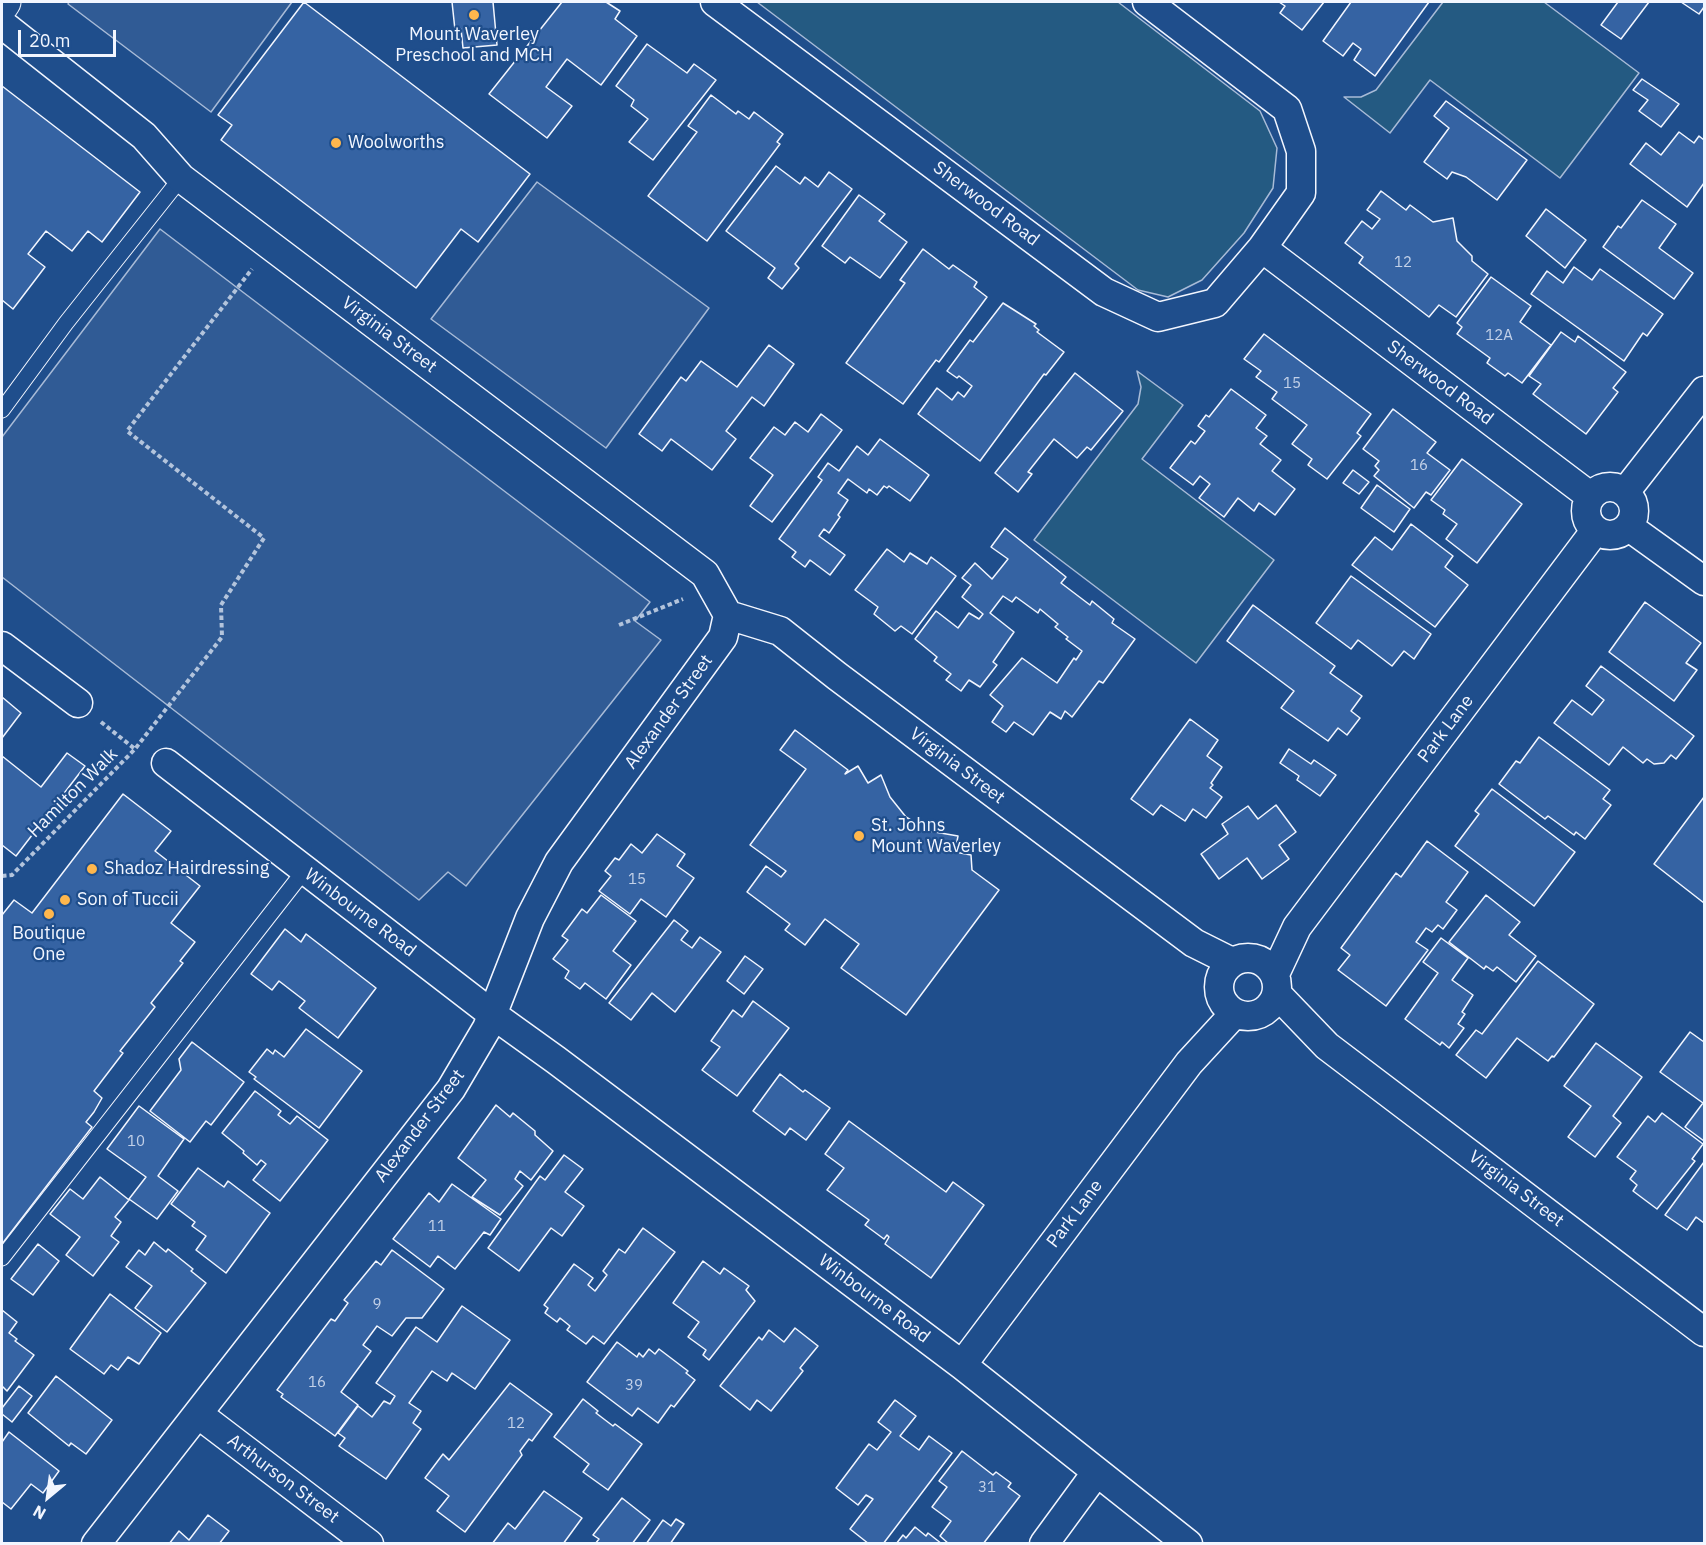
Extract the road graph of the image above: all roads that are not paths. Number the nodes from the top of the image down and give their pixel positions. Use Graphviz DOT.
graph roads {
  1 [pos="715,2"];
  2 [pos="1147,2"];
  3 [pos="2,24"];
  4 [pos="181,178"];
  5 [pos="1262,248"];
  6 [pos="1704,391"];
  7 [pos="2,410"];
  8 [pos="1626,491"];
  9 [pos="1590,496"];
  10 [pos="1629,527"];
  11 [pos="1595,531"];
  12 [pos="1704,581"];
  13 [pos="725,626"];
  14 [pos="2,646"];
  15 [pos="78,703"];
  16 [pos="166,763"];
  17 [pos="304,870"];
  18 [pos="1248,986"];
  19 [pos="493,1020"];
  20 [pos="2,1258"];
  21 [pos="1704,1332"];
  22 [pos="962,1365"];
  23 [pos="198,1414"];
  24 [pos="1096,1473"];
  25 [pos="96,1544"];
  26 [pos="369,1544"];
  27 [pos="1044,1544"];
  28 [pos="1188,1544"];
  1 -- 5 [label="street, Sherwood Road"];
  2 -- 5 [label="street, Sherwood Road"];
  3 -- 4 [label="street, Virginia Street"];
  4 -- 7 [label="lane"];
  4 -- 13 [label="street, Virginia Street"];
  5 -- 9 [label="street, Sherwood Road"];
  6 -- 8 [label="street"];
  8 -- 9 [label="street"];
  8 -- 10 [label="street"];
  9 -- 11 [label="street"];
  10 -- 11 [label="street"];
  10 -- 12 [label="street"];
  11 -- 18 [label="street, Park Lane"];
  13 -- 18 [label="street, Virginia Street"];
  13 -- 19 [label="street, Alexander Street"];
  14 -- 15 [label="street"];
  16 -- 17 [label="street, Winbourne Road"];
  17 -- 19 [label="street, Winbourne Road"];
  17 -- 20 [label="lane"];
  18 -- 21 [label="street, Virginia Street"];
  18 -- 22 [label="street, Park Lane"];
  19 -- 22 [label="street, Winbourne Road"];
  19 -- 23 [label="street, Alexander Street"];
  22 -- 24 [label="street, Winbourne Road"];
  23 -- 25 [label="street, Alexander Street"];
  23 -- 26 [label="street, Arthurson Street"];
  24 -- 27 [label="street"];
  24 -- 28 [label="street, Winbourne Road"];
}
